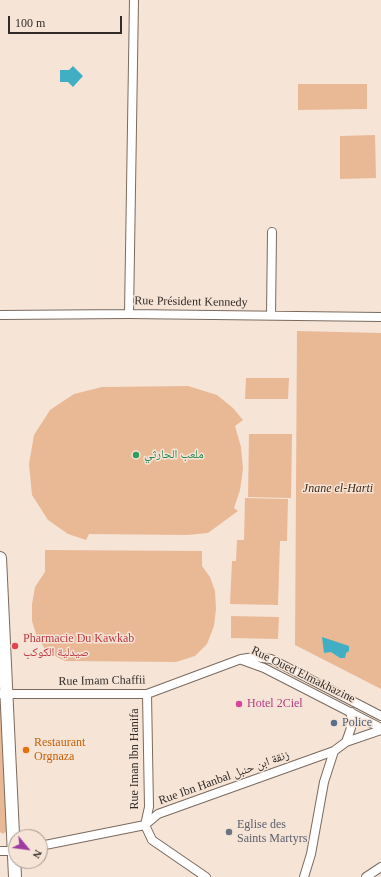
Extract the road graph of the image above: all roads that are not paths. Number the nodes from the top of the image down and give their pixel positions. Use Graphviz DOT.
graph roads {
  1 [pos="134,0"];
  2 [pos="272,232"];
  3 [pos="129,314"];
  4 [pos="0,315"];
  5 [pos="271,315"];
  6 [pos="381,317"];
  7 [pos="0,558"];
  8 [pos="241,659"];
  9 [pos="3,694"];
  10 [pos="148,694"];
  11 [pos="350,712"];
  12 [pos="381,716"];
  13 [pos="381,729"];
  14 [pos="346,742"];
  15 [pos="334,751"];
  16 [pos="145,825"];
  17 [pos="13,829"];
  18 [pos="48,844"];
  19 [pos="381,867"];
  20 [pos="206,877"];
  21 [pos="304,877"];
  22 [pos="366,877"];
  1 -- 3 [label="street"];
  2 -- 5 [label="street"];
  3 -- 4 [label="street, Rue Président Kennedy"];
  3 -- 5 [label="street, Rue Président Kennedy"];
  5 -- 6 [label="street, Rue Président Kennedy"];
  7 -- 9 [label="street"];
  8 -- 10 [label="street, Rue Imam Chaffii"];
  8 -- 11 [label="street, Rue Oued Elmakhazine"];
  8 -- 12 [label="street, Rue Oued Elmakhazine"];
  9 -- 10 [label="street, Rue Imam Chaffii"];
  9 -- 17 [label="street"];
  10 -- 16 [label="street, Rue Iman lbn Hanifa"];
  11 -- 13 [label="street, Rue Oued Elmakhazine"];
  11 -- 14 [label="street"];
  13 -- 14 [label="street, Rue Ibn Hanbal زنقة ابن حنبل"];
  14 -- 15 [label="street, Rue Ibn Hanbal زنقة ابن حنبل"];
  15 -- 16 [label="street, Rue Ibn Hanbal زنقة ابن حنبل"];
  15 -- 21 [label="street"];
  16 -- 18 [label="street, Rue Ibn Hanbal زنقة ابن حنبل"];
  16 -- 20 [label="street"];
  19 -- 22 [label="street"];
}
